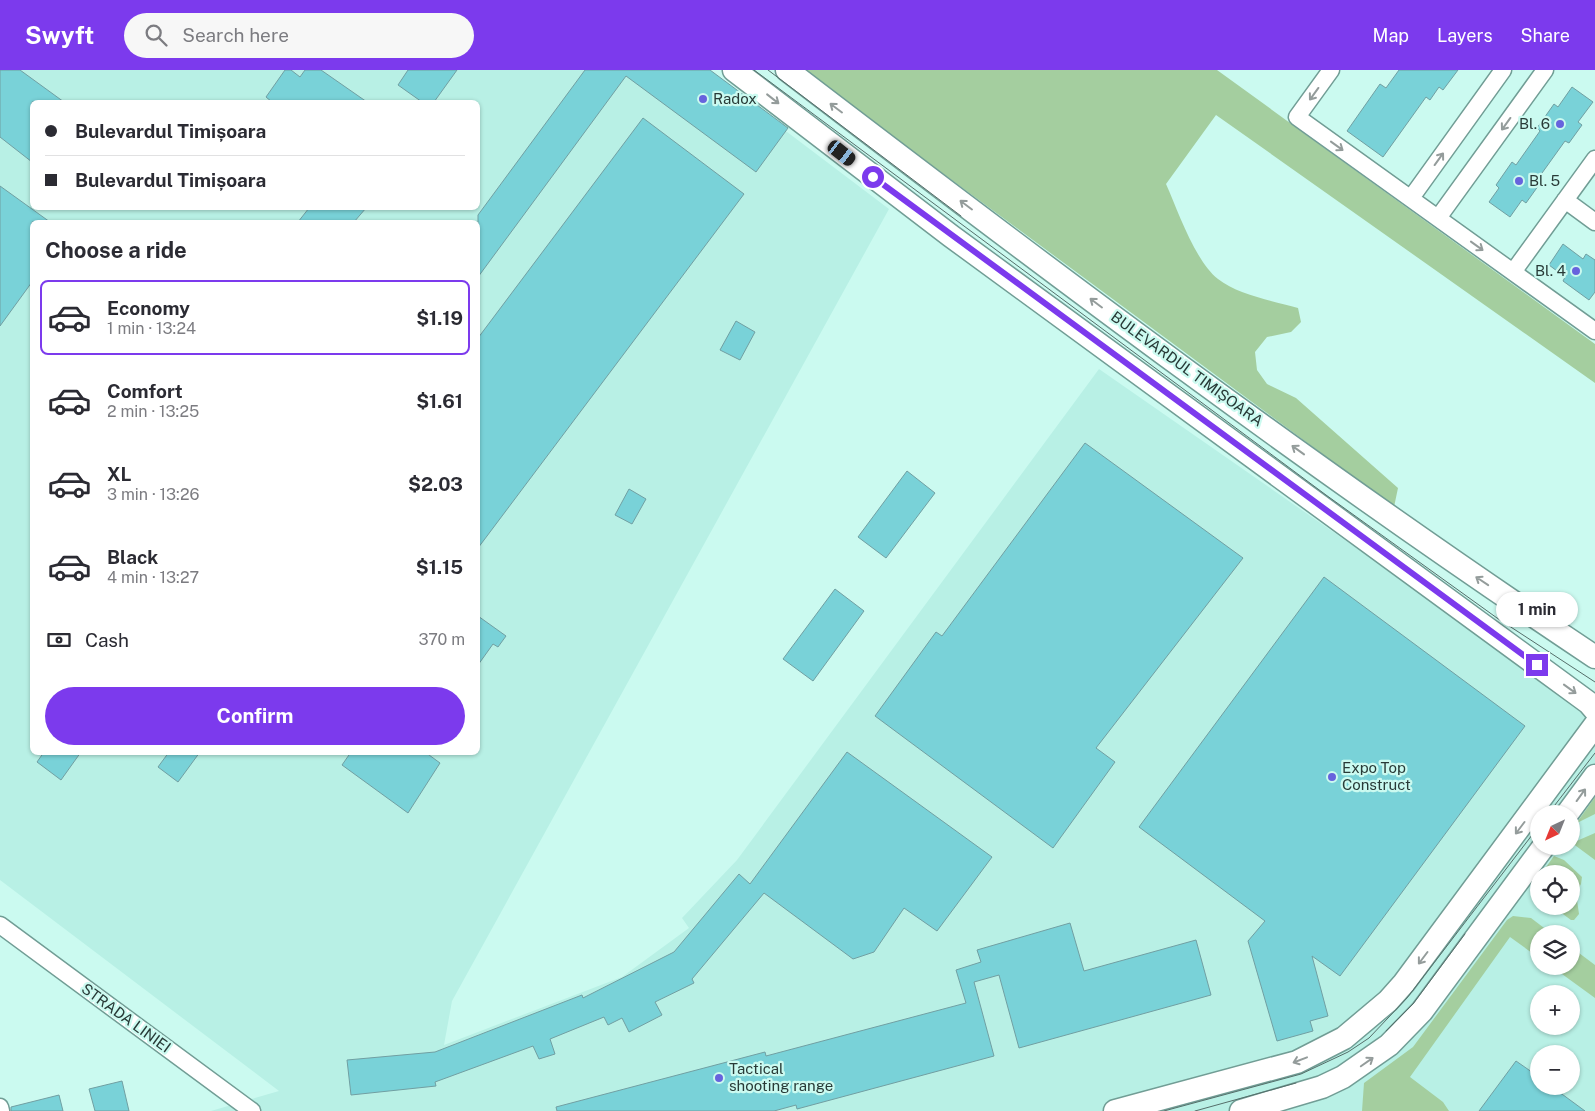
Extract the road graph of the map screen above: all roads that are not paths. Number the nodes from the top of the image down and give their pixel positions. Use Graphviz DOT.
graph roads {
  1 [pos="734,70"];
  2 [pos="787,70"];
  3 [pos="1332,70"];
  4 [pos="1503,70"];
  5 [pos="1545,70"];
  6 [pos="1595,160"];
  7 [pos="1411,198"];
  8 [pos="1565,200"];
  9 [pos="1438,218"];
  10 [pos="1595,222"];
  11 [pos="1513,272"];
  12 [pos="1595,331"];
  13 [pos="1595,657"];
  14 [pos="1593,706"];
  15 [pos="1595,725"];
  16 [pos="1595,776"];
  17 [pos="1574,805"];
  18 [pos="1537,855"];
  19 [pos="0,925"];
  20 [pos="1397,991"];
  21 [pos="1422,1011"];
  22 [pos="0,1107"];
  23 [pos="1,1111"];
  24 [pos="252,1111"];
  25 [pos="1116,1111"];
  26 [pos="1241,1111"];
  1 -- 14 [label="main road, one-way"];
  13 -- 2 [label="main road, BULEVARDUL TIMIȘOARA, one-way"];
  3 -- 7 [label="street, one-way"];
  7 -- 4 [label="street, one-way"];
  5 -- 9 [label="street, one-way"];
  6 -- 8 [label="street"];
  7 -- 9 [label="street"];
  8 -- 10 [label="street"];
  8 -- 11 [label="street"];
  9 -- 11 [label="street, one-way"];
  11 -- 12 [label="street"];
  15 -- 20 [label="main road, one-way"];
  17 -- 16 [label="main road, one-way"];
  18 -- 21 [label="main road"];
  19 -- 24 [label="street, STRADA LINIEI"];
  20 -- 21 [label="main road"];
  20 -- 25 [label="main road, one-way"];
  26 -- 21 [label="main road, one-way"];
  22 -- 23 [label="street"];
}
